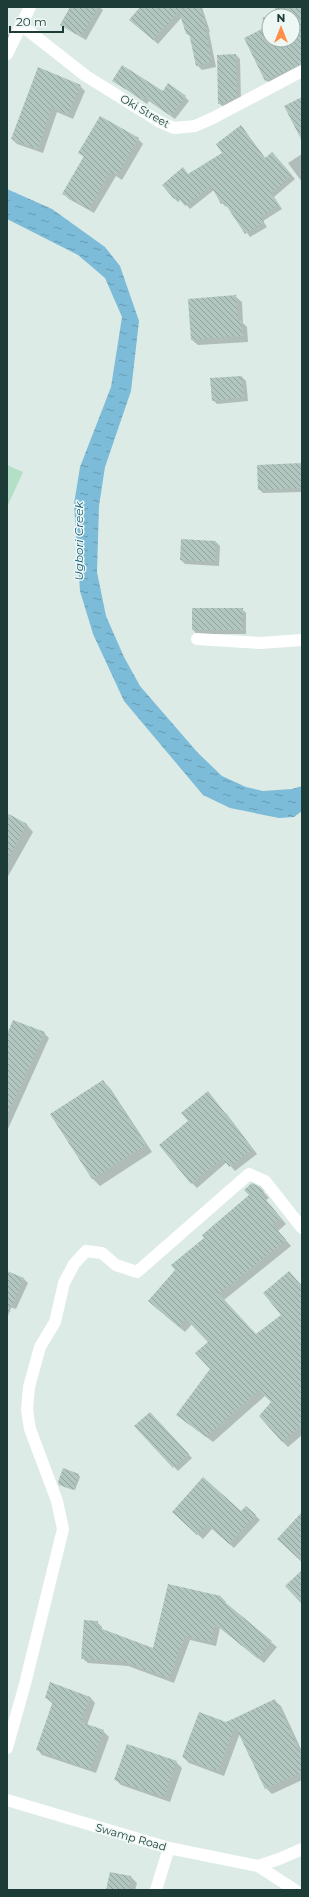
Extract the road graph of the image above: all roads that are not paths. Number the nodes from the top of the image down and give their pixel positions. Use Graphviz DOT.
graph roads {
  1 [pos="30,7"];
  2 [pos="21,24"];
  3 [pos="7,54"];
  4 [pos="302,71"];
  5 [pos="197,639"];
  6 [pos="302,640"];
  7 [pos="302,1228"];
  8 [pos="7,1748"];
  9 [pos="7,1800"];
  10 [pos="170,1848"];
  11 [pos="302,1849"];
  12 [pos="258,1866"];
  13 [pos="156,1890"];
  14 [pos="294,1890"];
  1 -- 2 [label="street"];
  2 -- 3 [label="street"];
  2 -- 4 [label="street, Oki Street"];
  5 -- 6 [label="street"];
  7 -- 8 [label="street"];
  9 -- 10 [label="street, Swamp Road"];
  10 -- 12 [label="street, Swamp Road"];
  10 -- 13 [label="street"];
  11 -- 12 [label="street, Swamp Road"];
  12 -- 14 [label="street, Swamp Road"];
}
